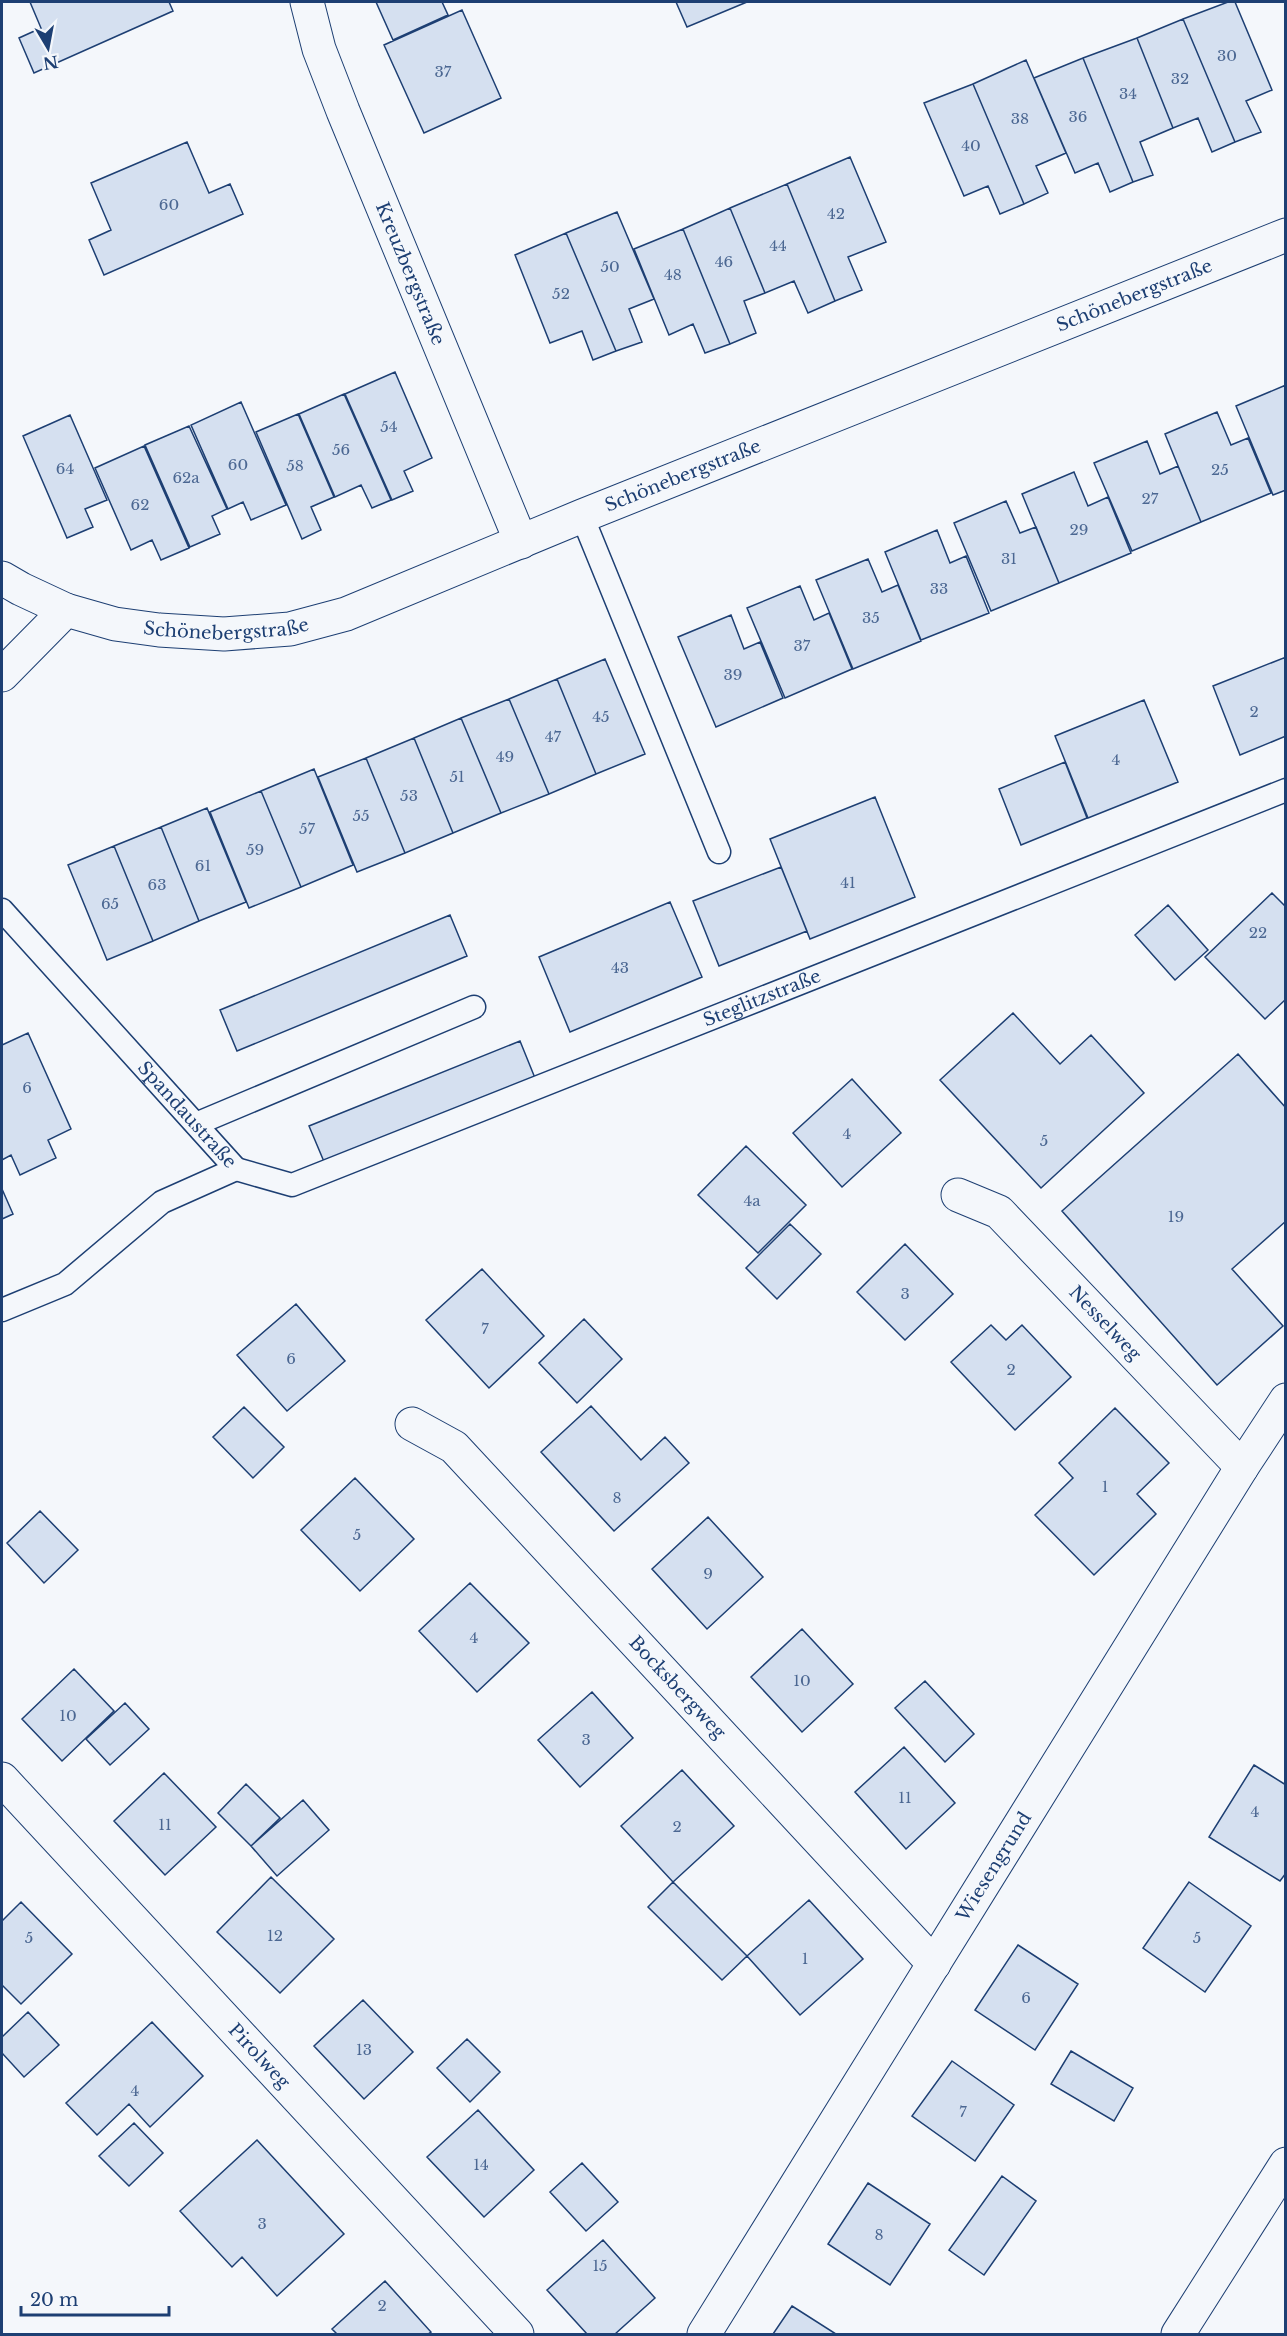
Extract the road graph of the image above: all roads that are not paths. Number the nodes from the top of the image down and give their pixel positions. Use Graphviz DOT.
graph roads {
  1 [pos="307,2"];
  2 [pos="1286,235"];
  3 [pos="582,516"];
  4 [pos="520,542"];
  5 [pos="2,578"];
  6 [pos="66,610"];
  7 [pos="2,675"];
  8 [pos="1286,790"];
  9 [pos="719,852"];
  10 [pos="2,910"];
  11 [pos="474,1007"];
  12 [pos="196,1124"];
  13 [pos="236,1169"];
  14 [pos="958,1195"];
  15 [pos="2,1310"];
  16 [pos="1286,1400"];
  17 [pos="412,1424"];
  18 [pos="1242,1467"];
  19 [pos="2,1779"];
  20 [pos="934,1964"];
  21 [pos="1286,2164"];
  22 [pos="517,2334"];
  23 [pos="704,2334"];
  24 [pos="1178,2334"];
  1 -- 4 [label="street, Kreuzbergstraße"];
  2 -- 3 [label="street, Schönebergstraße"];
  3 -- 4 [label="street, Schönebergstraße"];
  3 -- 9 [label="lane"];
  4 -- 6 [label="street, Schönebergstraße"];
  5 -- 6 [label="street, Schönebergstraße"];
  6 -- 7 [label="street"];
  8 -- 13 [label="lane, Steglitzstraße"];
  10 -- 12 [label="lane, Spandaustraße"];
  11 -- 12 [label="lane"];
  12 -- 13 [label="lane, Spandaustraße"];
  13 -- 15 [label="lane, Spandaustraße"];
  14 -- 18 [label="street, Nesselweg"];
  16 -- 18 [label="street, Wiesengrund"];
  17 -- 20 [label="street, Bocksbergweg"];
  18 -- 20 [label="street, Wiesengrund"];
  19 -- 22 [label="street, Pirolweg"];
  20 -- 23 [label="street, Wiesengrund"];
  21 -- 24 [label="street"];
}
